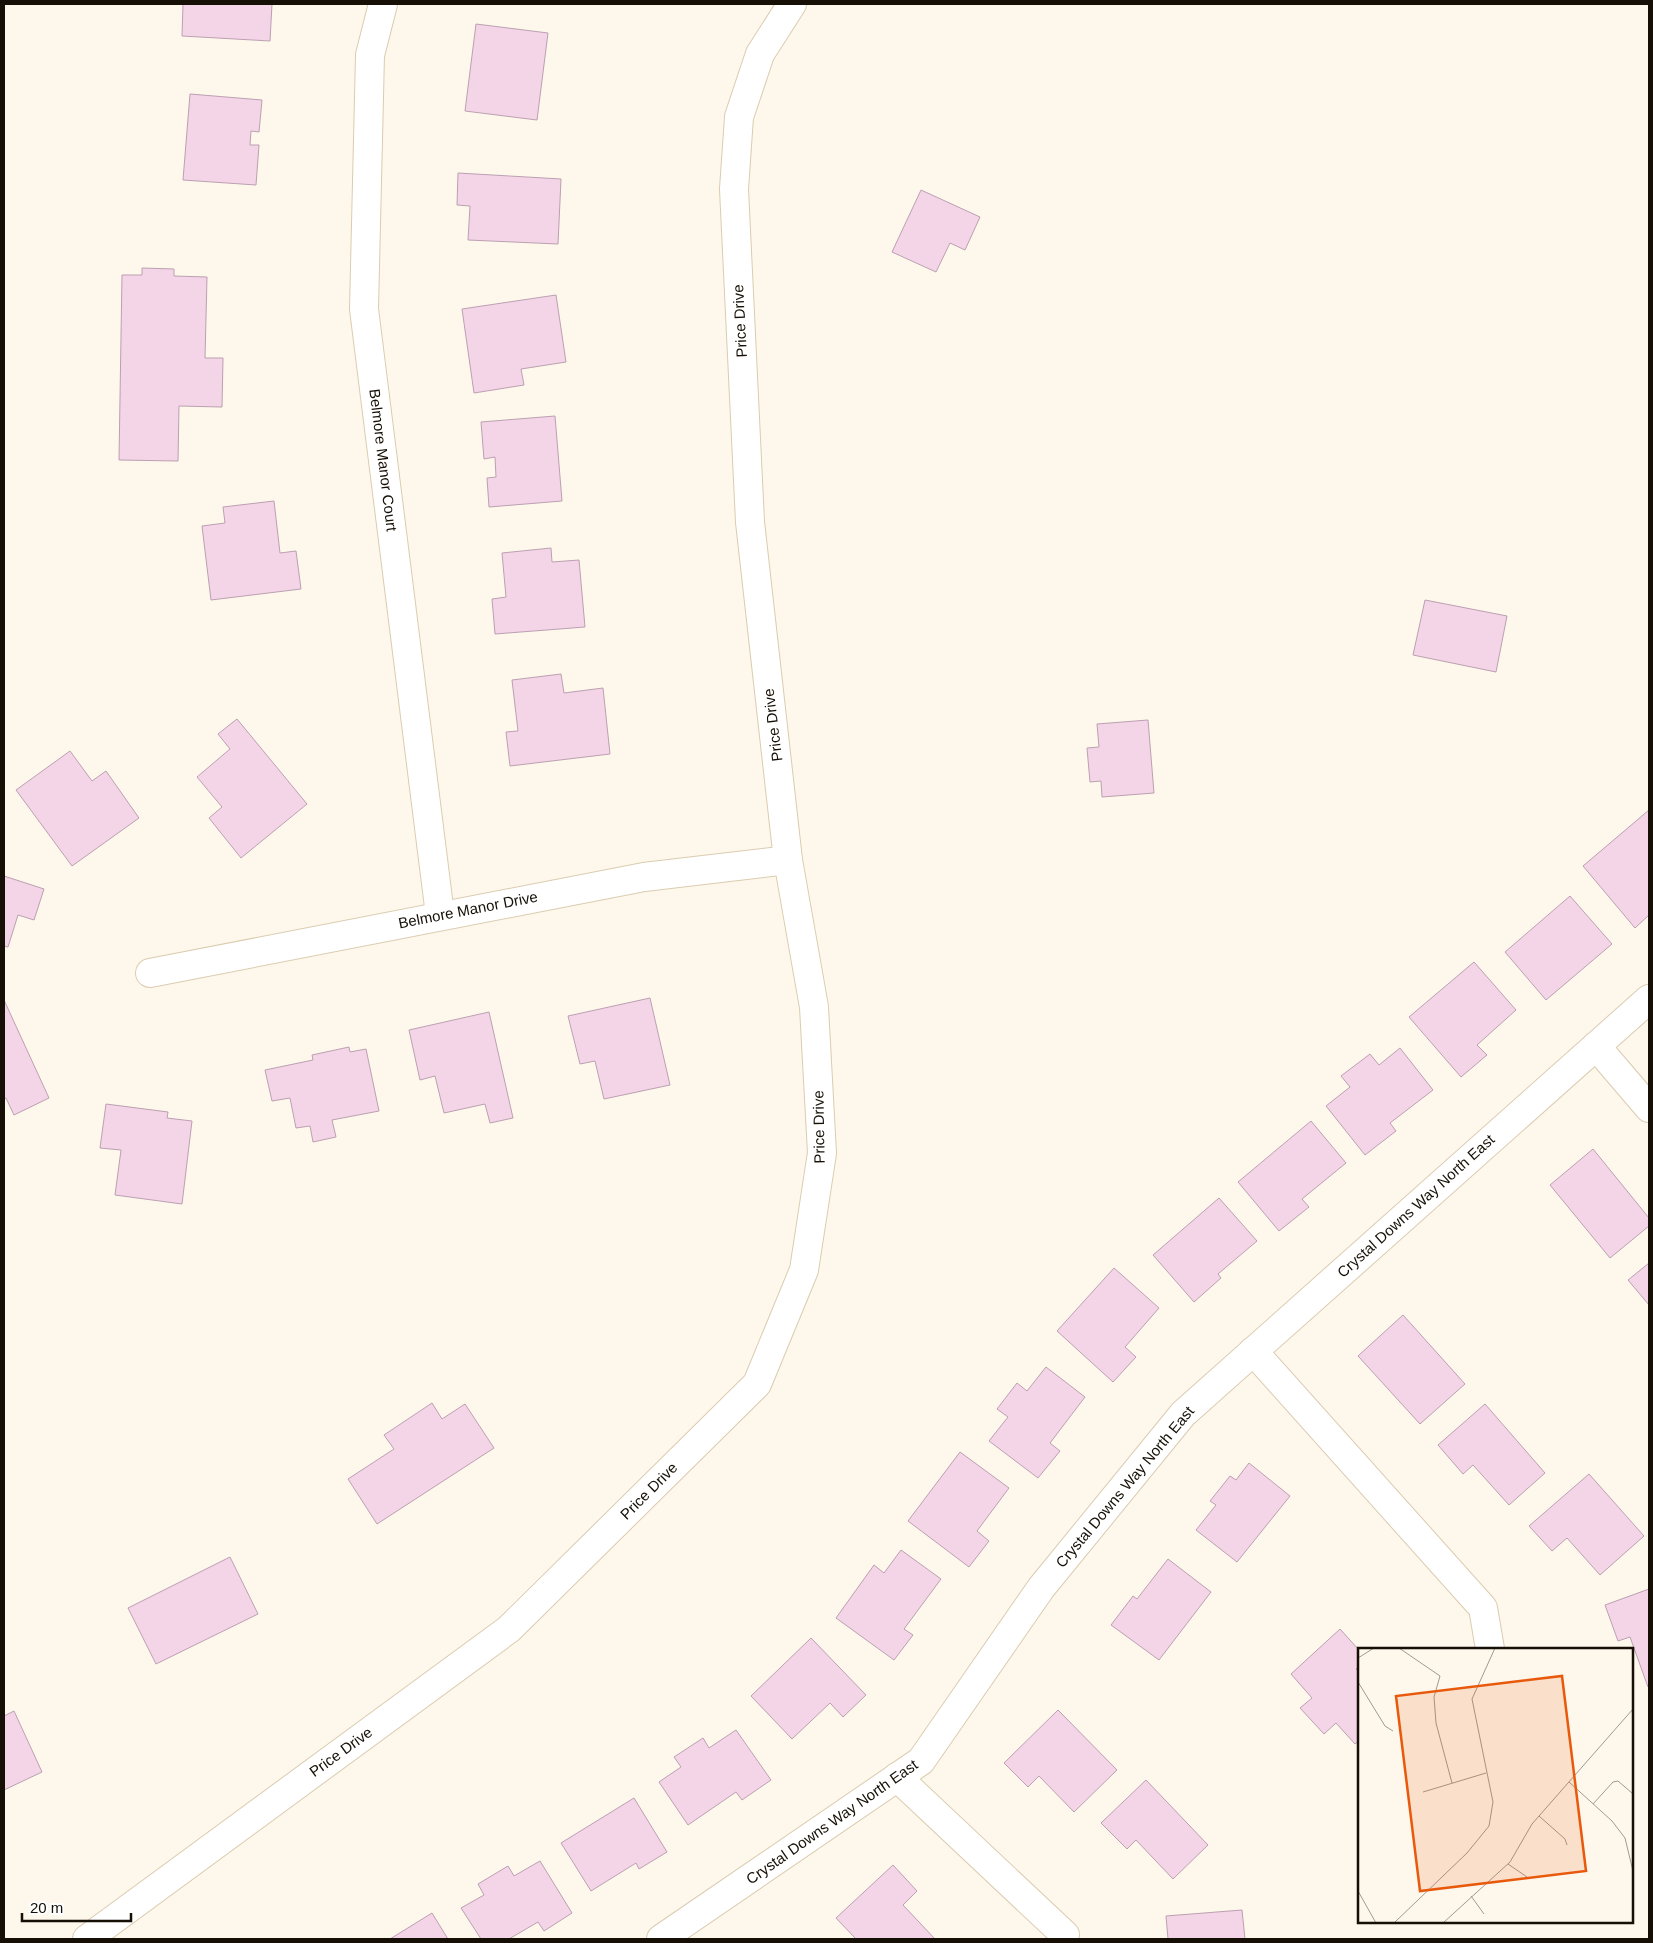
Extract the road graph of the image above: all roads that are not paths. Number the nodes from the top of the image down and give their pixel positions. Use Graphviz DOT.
graph roads {
  1 [pos="384,4"];
  2 [pos="792,4"];
  3 [pos="788,860"];
  4 [pos="440,915"];
  5 [pos="150,973"];
  6 [pos="1649,999"];
  7 [pos="1596,1046"];
  8 [pos="1649,1108"];
  9 [pos="1254,1351"];
  10 [pos="1490,1648"];
  11 [pos="898,1777"];
  12 [pos="1065,1935"];
  13 [pos="86,1939"];
  14 [pos="661,1939"];
  1 -- 4 [label="street, Belmore Manor Court"];
  2 -- 3 [label="street, Price Drive"];
  3 -- 4 [label="street, Belmore Manor Drive"];
  3 -- 13 [label="street, Price Drive"];
  4 -- 5 [label="street, Belmore Manor Drive"];
  6 -- 7 [label="street, Crystal Downs Way North East"];
  7 -- 8 [label="street"];
  7 -- 9 [label="street, Crystal Downs Way North East"];
  9 -- 10 [label="street"];
  9 -- 11 [label="street, Crystal Downs Way North East"];
  11 -- 12 [label="street"];
  11 -- 14 [label="street, Crystal Downs Way North East"];
}
